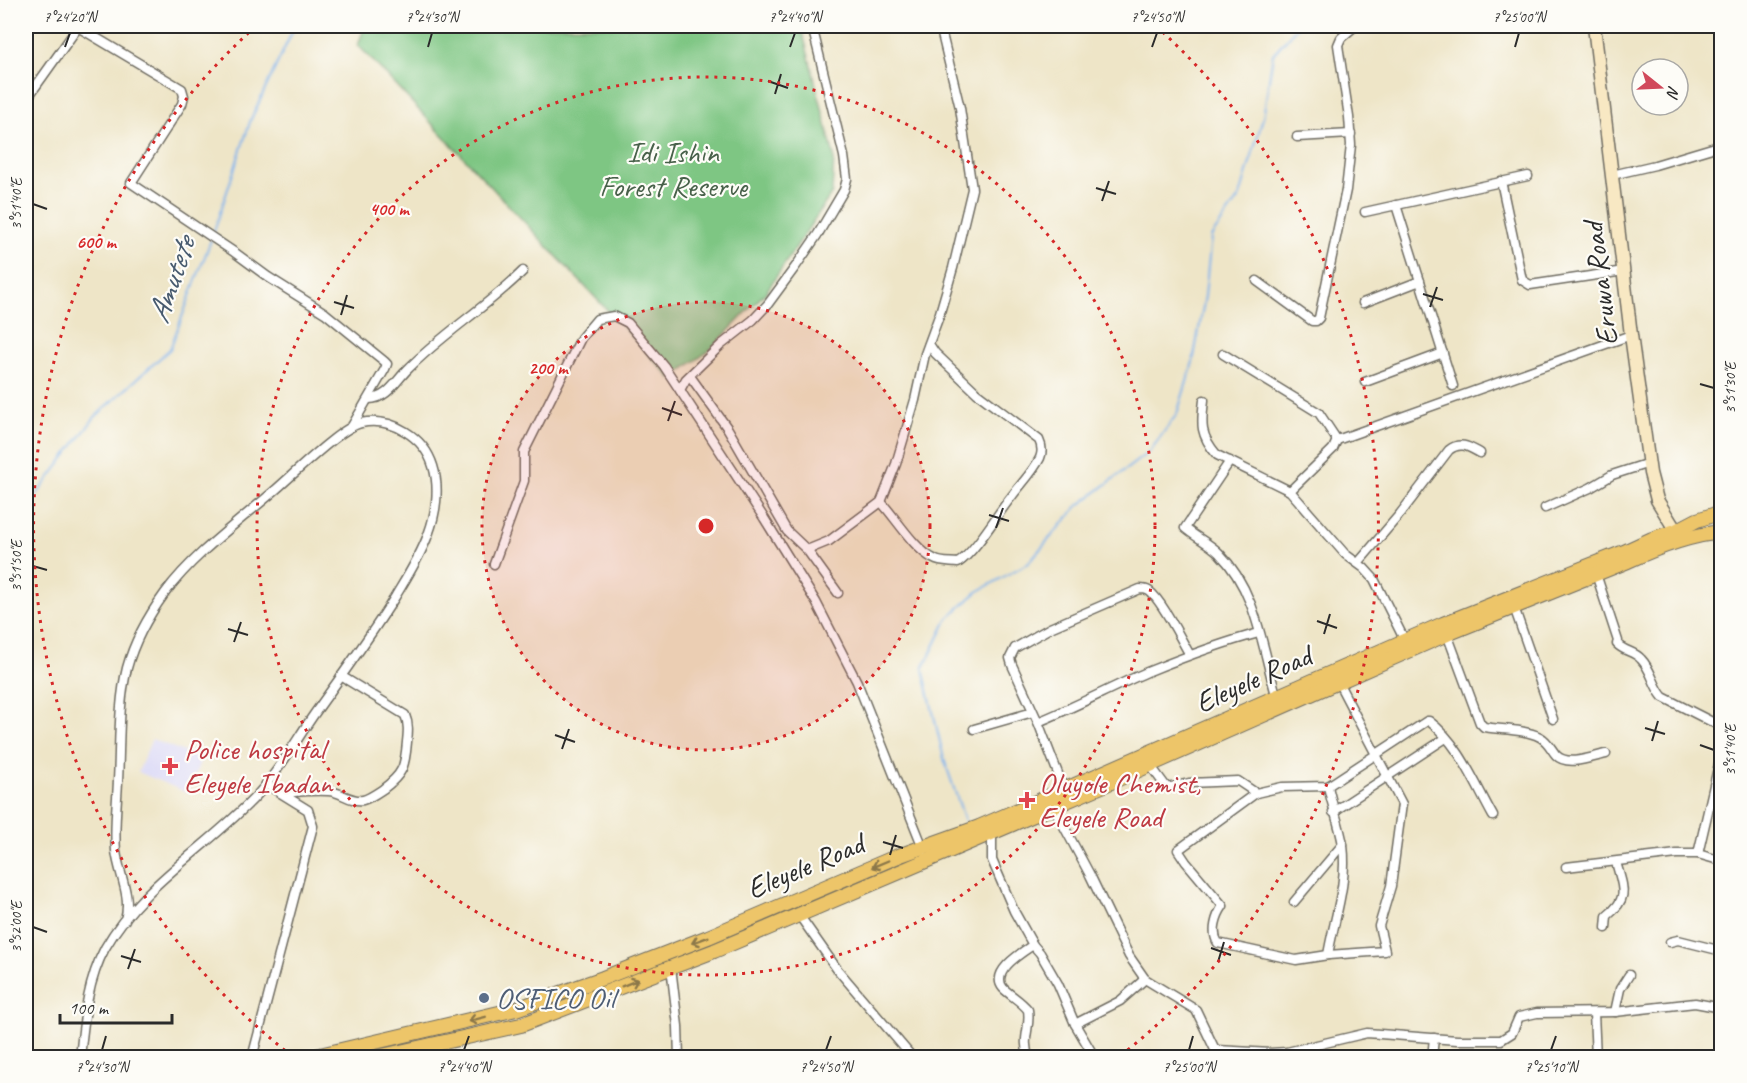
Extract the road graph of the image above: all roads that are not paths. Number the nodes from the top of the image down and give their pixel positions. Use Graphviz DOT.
graph roads {
  1 [pos="78,26"];
  2 [pos="812,26"];
  3 [pos="940,26"];
  4 [pos="1355,26"];
  5 [pos="1594,26"];
  6 [pos="28,91"];
  7 [pos="26,100"];
  8 [pos="1351,134"];
  9 [pos="1297,137"];
  10 [pos="1722,145"];
  11 [pos="1612,174"];
  12 [pos="1528,176"];
  13 [pos="1501,181"];
  14 [pos="1396,205"];
  15 [pos="1365,212"];
  16 [pos="523,271"];
  17 [pos="1624,272"];
  18 [pos="1257,281"];
  19 [pos="1420,281"];
  20 [pos="1363,303"];
  21 [pos="1631,334"];
  22 [pos="929,344"];
  23 [pos="1443,353"];
  24 [pos="1223,354"];
  25 [pos="690,376"];
  26 [pos="1365,382"];
  27 [pos="1453,386"];
  28 [pos="369,399"];
  29 [pos="1203,400"];
  30 [pos="686,401"];
  31 [pos="352,426"];
  32 [pos="1337,440"];
  33 [pos="1480,453"];
  34 [pos="1230,461"];
  35 [pos="1649,463"];
  36 [pos="1290,492"];
  37 [pos="881,502"];
  38 [pos="1545,508"];
  39 [pos="1722,512"];
  40 [pos="1722,532"];
  41 [pos="1679,536"];
  42 [pos="807,550"];
  43 [pos="1358,563"];
  44 [pos="494,564"];
  45 [pos="1596,574"];
  46 [pos="1579,575"];
  47 [pos="1549,588"];
  48 [pos="838,593"];
  49 [pos="1514,607"];
  50 [pos="1259,633"];
  51 [pos="1447,634"];
  52 [pos="1405,641"];
  53 [pos="1190,655"];
  54 [pos="341,676"];
  55 [pos="1338,682"];
  56 [pos="1277,698"];
  57 [pos="1033,712"];
  58 [pos="1553,719"];
  59 [pos="1038,722"];
  60 [pos="1722,727"];
  61 [pos="974,729"];
  62 [pos="1446,738"];
  63 [pos="1722,750"];
  64 [pos="1606,754"];
  65 [pos="1376,756"];
  66 [pos="1150,765"];
  67 [pos="1388,777"];
  68 [pos="266,784"];
  69 [pos="1328,786"];
  70 [pos="1064,789"];
  71 [pos="281,793"];
  72 [pos="1256,793"];
  73 [pos="1053,806"];
  74 [pos="1333,812"];
  75 [pos="1493,816"];
  76 [pos="985,832"];
  77 [pos="1342,844"];
  78 [pos="931,852"];
  79 [pos="1698,854"];
  80 [pos="1722,861"];
  81 [pos="1616,862"];
  82 [pos="1566,867"];
  83 [pos="1294,902"];
  84 [pos="799,915"];
  85 [pos="126,920"];
  86 [pos="1606,928"];
  87 [pos="1670,942"];
  88 [pos="1032,945"];
  89 [pos="1722,951"];
  90 [pos="1328,955"];
  91 [pos="671,967"];
  92 [pos="1629,975"];
  93 [pos="1145,979"];
  94 [pos="1722,1008"];
  95 [pos="516,1009"];
  96 [pos="1615,1012"];
  97 [pos="1594,1013"];
  98 [pos="1075,1024"];
  99 [pos="521,1025"];
  100 [pos="1434,1038"];
  101 [pos="1218,1054"];
  102 [pos="80,1058"];
  103 [pos="252,1058"];
  104 [pos="307,1058"];
  105 [pos="373,1058"];
  106 [pos="679,1058"];
  107 [pos="913,1058"];
  108 [pos="1029,1058"];
  109 [pos="1095,1058"];
  110 [pos="1432,1058"];
  111 [pos="1596,1058"];
  1 -- 6 [label="street"];
  1 -- 28 [label="street"];
  2 -- 25 [label="street"];
  3 -- 22 [label="street"];
  4 -- 8 [label="street"];
  5 -- 11 [label="main road, Eruwa Road"];
  6 -- 7 [label="street"];
  8 -- 9 [label="street"];
  8 -- 18 [label="street"];
  10 -- 11 [label="street"];
  11 -- 17 [label="main road, Eruwa Road"];
  12 -- 13 [label="street"];
  13 -- 14 [label="street"];
  13 -- 17 [label="street"];
  14 -- 15 [label="street"];
  14 -- 19 [label="street"];
  16 -- 28 [label="street"];
  17 -- 21 [label="main road, Eruwa Road"];
  19 -- 20 [label="street"];
  19 -- 23 [label="street"];
  21 -- 32 [label="street"];
  21 -- 35 [label="main road, Eruwa Road"];
  22 -- 37 [label="street"];
  22 -- 37 [label="street"];
  23 -- 26 [label="street"];
  23 -- 27 [label="street"];
  24 -- 32 [label="street"];
  25 -- 30 [label="street"];
  25 -- 42 [label="street"];
  28 -- 31 [label="street"];
  29 -- 34 [label="street"];
  30 -- 44 [label="street"];
  30 -- 78 [label="street"];
  31 -- 54 [label="street"];
  31 -- 85 [label="street"];
  32 -- 36 [label="street"];
  33 -- 43 [label="street"];
  34 -- 36 [label="street"];
  34 -- 50 [label="street"];
  35 -- 38 [label="street"];
  35 -- 41 [label="main road, Eruwa Road"];
  36 -- 43 [label="street"];
  37 -- 42 [label="street"];
  39 -- 41 [label="main road"];
  40 -- 41 [label="main road"];
  41 -- 45 [label="main road, Eleyele Road"];
  41 -- 46 [label="main road, Eleyele Road"];
  42 -- 48 [label="street"];
  43 -- 52 [label="street"];
  45 -- 46 [label="main road, Eleyele Road"];
  45 -- 60 [label="street"];
  46 -- 47 [label="main road, Eleyele Road"];
  47 -- 49 [label="main road, Eleyele Road"];
  47 -- 52 [label="main road, Eleyele Road"];
  49 -- 51 [label="main road, Eleyele Road"];
  49 -- 58 [label="street"];
  50 -- 53 [label="street"];
  50 -- 56 [label="street"];
  51 -- 55 [label="main road, Eleyele Road"];
  51 -- 64 [label="street"];
  52 -- 56 [label="main road, Eleyele Road"];
  53 -- 57 [label="street"];
  53 -- 59 [label="street"];
  54 -- 68 [label="street"];
  54 -- 71 [label="street"];
  55 -- 65 [label="street"];
  55 -- 66 [label="main road, Eleyele Road"];
  56 -- 70 [label="main road, Eleyele Road"];
  57 -- 59 [label="street"];
  57 -- 61 [label="street"];
  59 -- 70 [label="street"];
  62 -- 65 [label="street"];
  62 -- 67 [label="street"];
  62 -- 75 [label="street"];
  63 -- 79 [label="street"];
  65 -- 67 [label="street"];
  65 -- 69 [label="street"];
  66 -- 72 [label="street"];
  66 -- 73 [label="main road, Eleyele Road"];
  67 -- 74 [label="street"];
  67 -- 90 [label="street"];
  68 -- 71 [label="street"];
  68 -- 85 [label="street"];
  69 -- 72 [label="street"];
  69 -- 74 [label="street"];
  70 -- 76 [label="main road, Eleyele Road"];
  71 -- 103 [label="street"];
  72 -- 90 [label="street"];
  73 -- 76 [label="main road, Eleyele Road"];
  73 -- 93 [label="street"];
  74 -- 77 [label="street"];
  76 -- 78 [label="main road, Eleyele Road"];
  76 -- 88 [label="street"];
  77 -- 83 [label="street"];
  77 -- 90 [label="street"];
  78 -- 84 [label="main road, Eleyele Road"];
  78 -- 95 [label="main road, Eleyele Road, one-way"];
  79 -- 80 [label="street"];
  79 -- 81 [label="street"];
  81 -- 82 [label="street"];
  81 -- 86 [label="street"];
  84 -- 91 [label="main road, Eleyele Road"];
  84 -- 107 [label="street"];
  85 -- 102 [label="street"];
  87 -- 89 [label="street"];
  88 -- 98 [label="street"];
  88 -- 108 [label="street"];
  99 -- 91 [label="main road, Eleyele Road, one-way"];
  91 -- 106 [label="street"];
  92 -- 96 [label="street"];
  93 -- 98 [label="street"];
  93 -- 101 [label="street"];
  94 -- 96 [label="street"];
  95 -- 99 [label="main road"];
  95 -- 104 [label="main road, Eleyele Road, one-way"];
  96 -- 97 [label="street"];
  97 -- 100 [label="street"];
  97 -- 111 [label="street"];
  98 -- 109 [label="street"];
  99 -- 105 [label="main road, Eleyele Road"];
  100 -- 101 [label="street"];
  100 -- 110 [label="street"];
}
